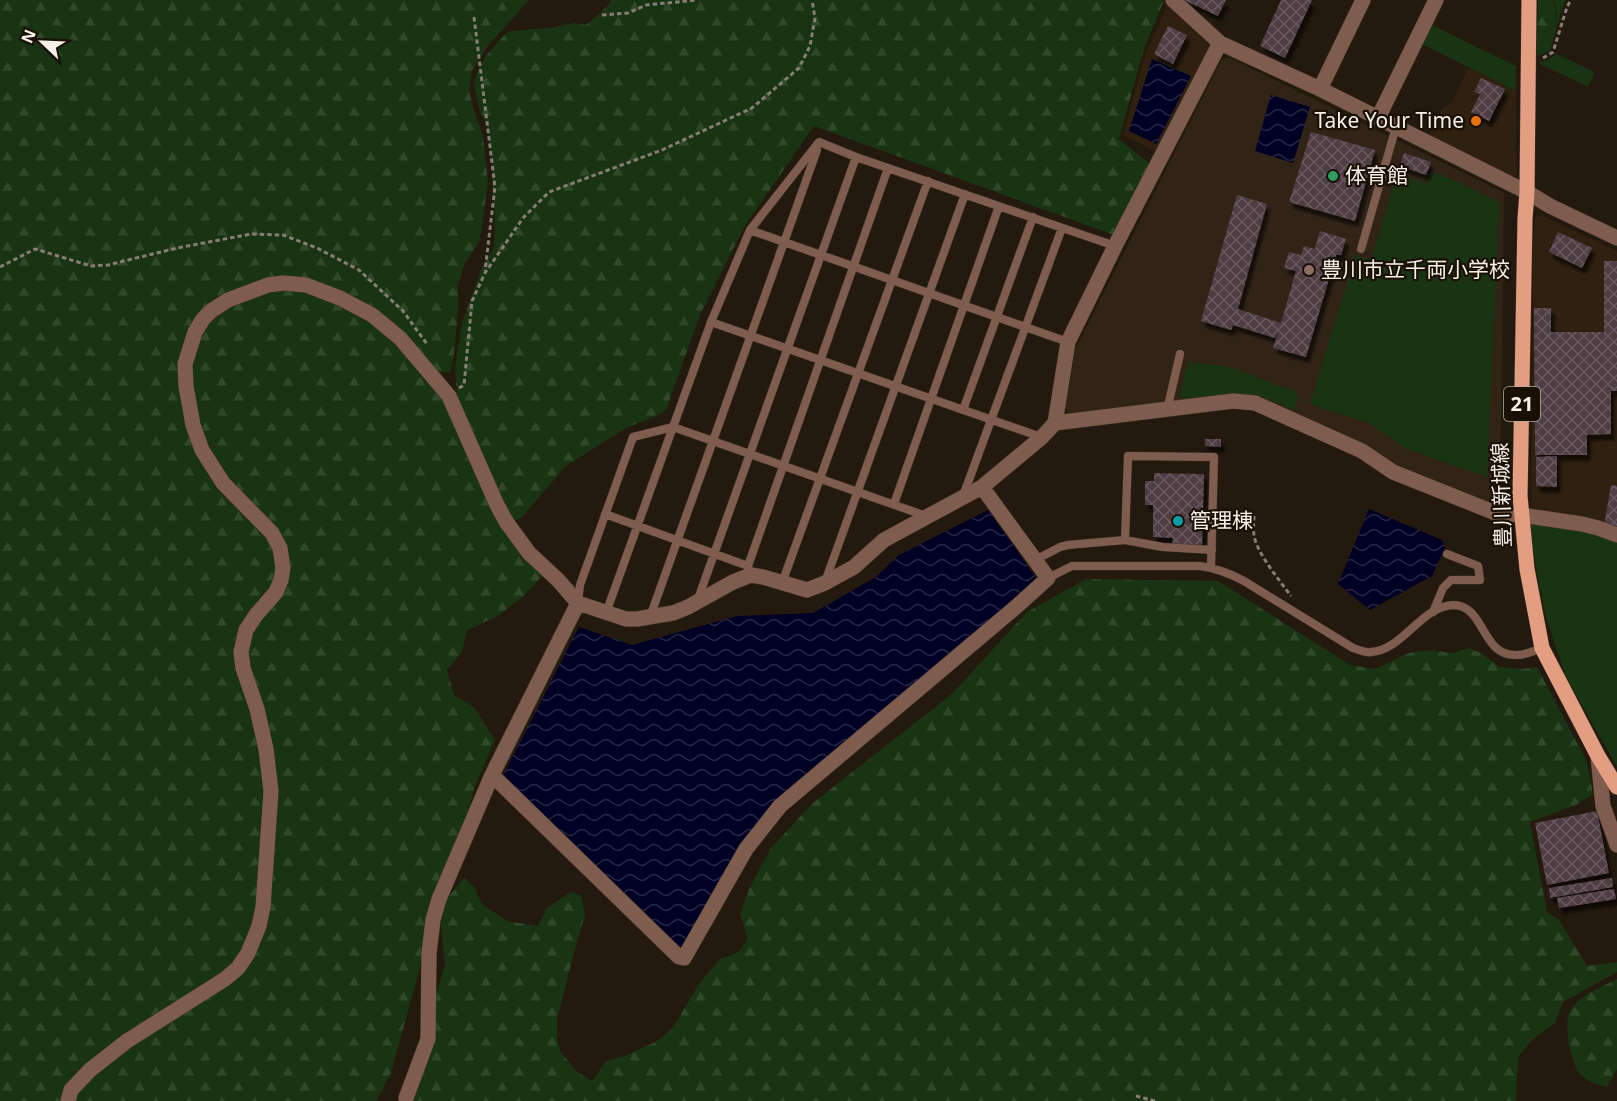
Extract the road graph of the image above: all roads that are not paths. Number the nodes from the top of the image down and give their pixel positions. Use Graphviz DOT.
graph roads {
  1 [pos="1173,0"];
  2 [pos="1363,0"];
  3 [pos="1436,0"];
  4 [pos="1529,0"];
  5 [pos="1220,43"];
  6 [pos="1320,89"];
  7 [pos="1378,118"];
  8 [pos="1396,127"];
  9 [pos="819,142"];
  10 [pos="856,157"];
  11 [pos="888,168"];
  12 [pos="928,181"];
  13 [pos="1527,192"];
  14 [pos="965,194"];
  15 [pos="999,206"];
  16 [pos="1033,217"];
  17 [pos="1062,228"];
  18 [pos="750,230"];
  19 [pos="1617,238"];
  20 [pos="785,242"];
  21 [pos="1115,246"];
  22 [pos="1361,249"];
  23 [pos="821,255"];
  24 [pos="854,267"];
  25 [pos="892,280"];
  26 [pos="929,293"];
  27 [pos="964,306"];
  28 [pos="996,317"];
  29 [pos="711,322"];
  30 [pos="1026,327"];
  31 [pos="750,336"];
  32 [pos="1068,342"];
  33 [pos="787,349"];
  34 [pos="1179,354"];
  35 [pos="820,360"];
  36 [pos="858,373"];
  37 [pos="896,386"];
  38 [pos="931,399"];
  39 [pos="963,410"];
  40 [pos="1167,410"];
  41 [pos="991,420"];
  42 [pos="1055,423"];
  43 [pos="673,427"];
  44 [pos="1042,437"];
  45 [pos="712,440"];
  46 [pos="750,453"];
  47 [pos="783,465"];
  48 [pos="820,478"];
  49 [pos="982,487"];
  50 [pos="858,492"];
  51 [pos="962,498"];
  52 [pos="894,504"];
  53 [pos="605,514"];
  54 [pos="1521,515"];
  55 [pos="928,516"];
  56 [pos="637,526"];
  57 [pos="1617,535"];
  58 [pos="677,540"];
  59 [pos="1125,540"];
  60 [pos="1212,550"];
  61 [pos="714,554"];
  62 [pos="1447,554"];
  63 [pos="1035,560"];
  64 [pos="1211,568"];
  65 [pos="749,571"];
  66 [pos="1048,578"];
  67 [pos="782,583"];
  68 [pos="825,583"];
  69 [pos="697,602"];
  70 [pos="578,603"];
  71 [pos="1433,612"];
  72 [pos="606,613"];
  73 [pos="650,617"];
  74 [pos="1542,648"];
  75 [pos="1598,756"];
  76 [pos="492,775"];
  77 [pos="1617,787"];
  78 [pos="1617,845"];
  79 [pos="406,1098"];
  80 [pos="68,1101"];
  1 -- 5 [label="street"];
  2 -- 6 [label="street"];
  3 -- 7 [label="street"];
  4 -- 13 [label="main road, 豊川新城線 / 21"];
  5 -- 6 [label="street"];
  5 -- 21 [label="street"];
  6 -- 7 [label="street"];
  7 -- 8 [label="street"];
  8 -- 13 [label="street"];
  8 -- 22 [label="lane"];
  9 -- 10 [label="lane"];
  9 -- 18 [label="lane"];
  9 -- 20 [label="lane"];
  10 -- 11 [label="lane"];
  10 -- 23 [label="lane"];
  11 -- 12 [label="lane"];
  11 -- 24 [label="lane"];
  12 -- 14 [label="lane"];
  12 -- 25 [label="lane"];
  13 -- 19 [label="street"];
  13 -- 54 [label="main road, 豊川新城線 / 21"];
  14 -- 15 [label="lane"];
  14 -- 26 [label="lane"];
  15 -- 16 [label="lane"];
  15 -- 27 [label="lane"];
  16 -- 17 [label="lane"];
  16 -- 28 [label="lane"];
  17 -- 21 [label="lane"];
  17 -- 30 [label="lane"];
  18 -- 20 [label="lane"];
  18 -- 29 [label="lane"];
  20 -- 23 [label="lane"];
  20 -- 31 [label="lane"];
  21 -- 32 [label="street"];
  23 -- 24 [label="lane"];
  23 -- 33 [label="lane"];
  24 -- 25 [label="lane"];
  24 -- 35 [label="lane"];
  25 -- 26 [label="lane"];
  25 -- 36 [label="lane"];
  26 -- 27 [label="lane"];
  26 -- 37 [label="lane"];
  27 -- 28 [label="lane"];
  27 -- 38 [label="lane"];
  28 -- 30 [label="lane"];
  28 -- 39 [label="lane"];
  29 -- 31 [label="lane"];
  29 -- 43 [label="lane"];
  30 -- 32 [label="lane"];
  30 -- 41 [label="lane"];
  31 -- 33 [label="lane"];
  31 -- 45 [label="lane"];
  32 -- 42 [label="street"];
  33 -- 35 [label="lane"];
  33 -- 46 [label="lane"];
  34 -- 40 [label="lane"];
  35 -- 36 [label="lane"];
  35 -- 47 [label="lane"];
  36 -- 37 [label="lane"];
  36 -- 48 [label="lane"];
  37 -- 38 [label="lane"];
  37 -- 50 [label="lane"];
  38 -- 39 [label="lane"];
  38 -- 52 [label="lane"];
  39 -- 41 [label="lane"];
  40 -- 42 [label="street"];
  40 -- 54 [label="street"];
  41 -- 44 [label="lane"];
  41 -- 51 [label="lane"];
  42 -- 44 [label="street"];
  43 -- 45 [label="lane"];
  43 -- 53 [label="lane"];
  43 -- 56 [label="lane"];
  44 -- 49 [label="street"];
  45 -- 46 [label="lane"];
  45 -- 58 [label="lane"];
  46 -- 47 [label="lane"];
  46 -- 61 [label="lane"];
  47 -- 48 [label="lane"];
  47 -- 65 [label="lane"];
  48 -- 50 [label="lane"];
  48 -- 67 [label="lane"];
  49 -- 51 [label="street"];
  49 -- 63 [label="street"];
  50 -- 52 [label="lane"];
  50 -- 68 [label="lane"];
  51 -- 55 [label="street"];
  52 -- 55 [label="lane"];
  53 -- 56 [label="lane"];
  53 -- 70 [label="lane"];
  54 -- 57 [label="street"];
  54 -- 74 [label="main road, 豊川新城線 / 21"];
  55 -- 68 [label="street"];
  56 -- 58 [label="lane"];
  56 -- 72 [label="lane"];
  58 -- 61 [label="lane"];
  58 -- 73 [label="lane"];
  59 -- 60 [label="lane"];
  59 -- 60 [label="lane"];
  59 -- 63 [label="lane"];
  60 -- 64 [label="lane"];
  61 -- 65 [label="lane"];
  61 -- 69 [label="lane"];
  62 -- 71 [label="lane"];
  63 -- 66 [label="street"];
  64 -- 66 [label="lane"];
  64 -- 71 [label="lane"];
  65 -- 67 [label="street"];
  65 -- 69 [label="street"];
  66 -- 76 [label="street"];
  67 -- 68 [label="street"];
  69 -- 73 [label="street"];
  70 -- 72 [label="street"];
  70 -- 76 [label="street"];
  70 -- 80 [label="street"];
  71 -- 74 [label="lane"];
  72 -- 73 [label="street"];
  74 -- 75 [label="main road, 豊川新城線 / 21"];
  75 -- 77 [label="main road, 豊川新城線 / 21"];
  75 -- 78 [label="street"];
  76 -- 79 [label="street"];
}
